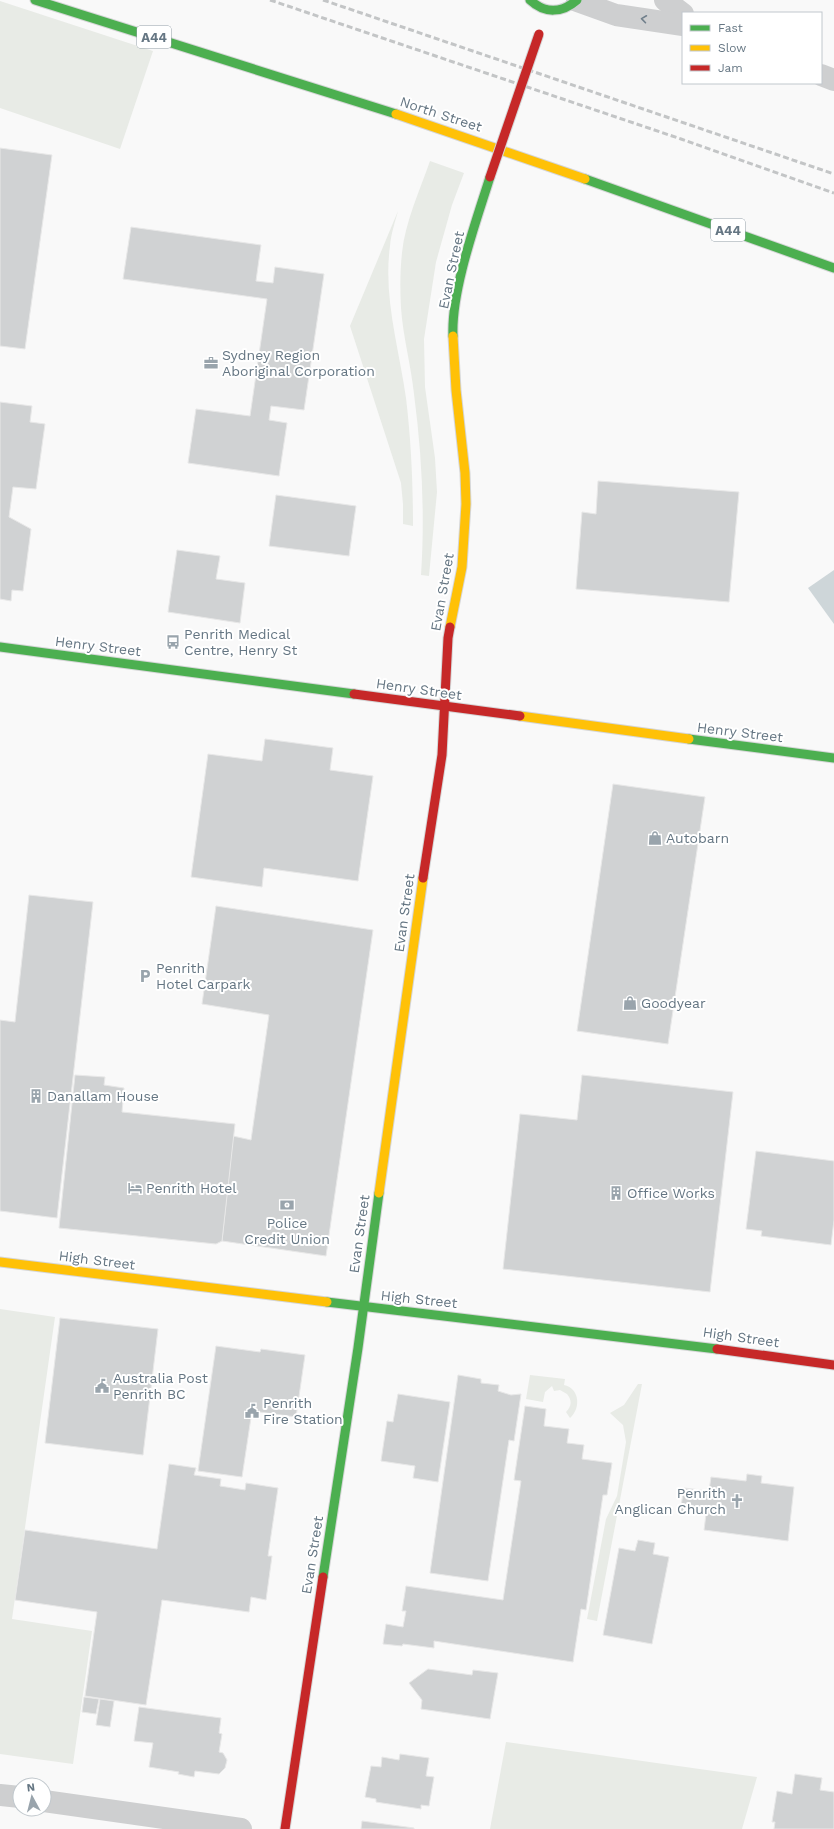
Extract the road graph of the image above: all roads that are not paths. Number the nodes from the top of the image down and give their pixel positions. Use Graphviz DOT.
graph roads {
  1 [pos="35,0"];
  2 [pos="530,0"];
  3 [pos="577,0"];
  4 [pos="665,0"];
  5 [pos="682,13"];
  6 [pos="545,16"];
  7 [pos="682,25"];
  8 [pos="822,75"];
  9 [pos="834,80"];
  10 [pos="834,268"];
  11 [pos="0,647"];
  12 [pos="444,706"];
  13 [pos="834,758"];
  14 [pos="0,1262"];
  15 [pos="364,1307"];
  16 [pos="834,1365"];
  17 [pos="0,1794"];
  18 [pos="12,1796"];
  19 [pos="52,1802"];
  20 [pos="241,1829"];
  21 [pos="285,1829"];
  1 -- 10 [label="main road, North Street / A44"];
  2 -- 6 [label="main road"];
  3 -- 6 [label="main road"];
  7 -- 3 [label="street, one-way"];
  4 -- 5 [label="street"];
  6 -- 12 [label="main road, Evan Street, bridge"];
  8 -- 9 [label="street"];
  11 -- 12 [label="main road, Henry Street"];
  12 -- 13 [label="main road, Henry Street"];
  12 -- 15 [label="main road, Evan Street"];
  14 -- 15 [label="main road, High Street"];
  15 -- 16 [label="main road, High Street"];
  15 -- 21 [label="main road, Evan Street"];
  17 -- 18 [label="street"];
  19 -- 20 [label="street"];
}
